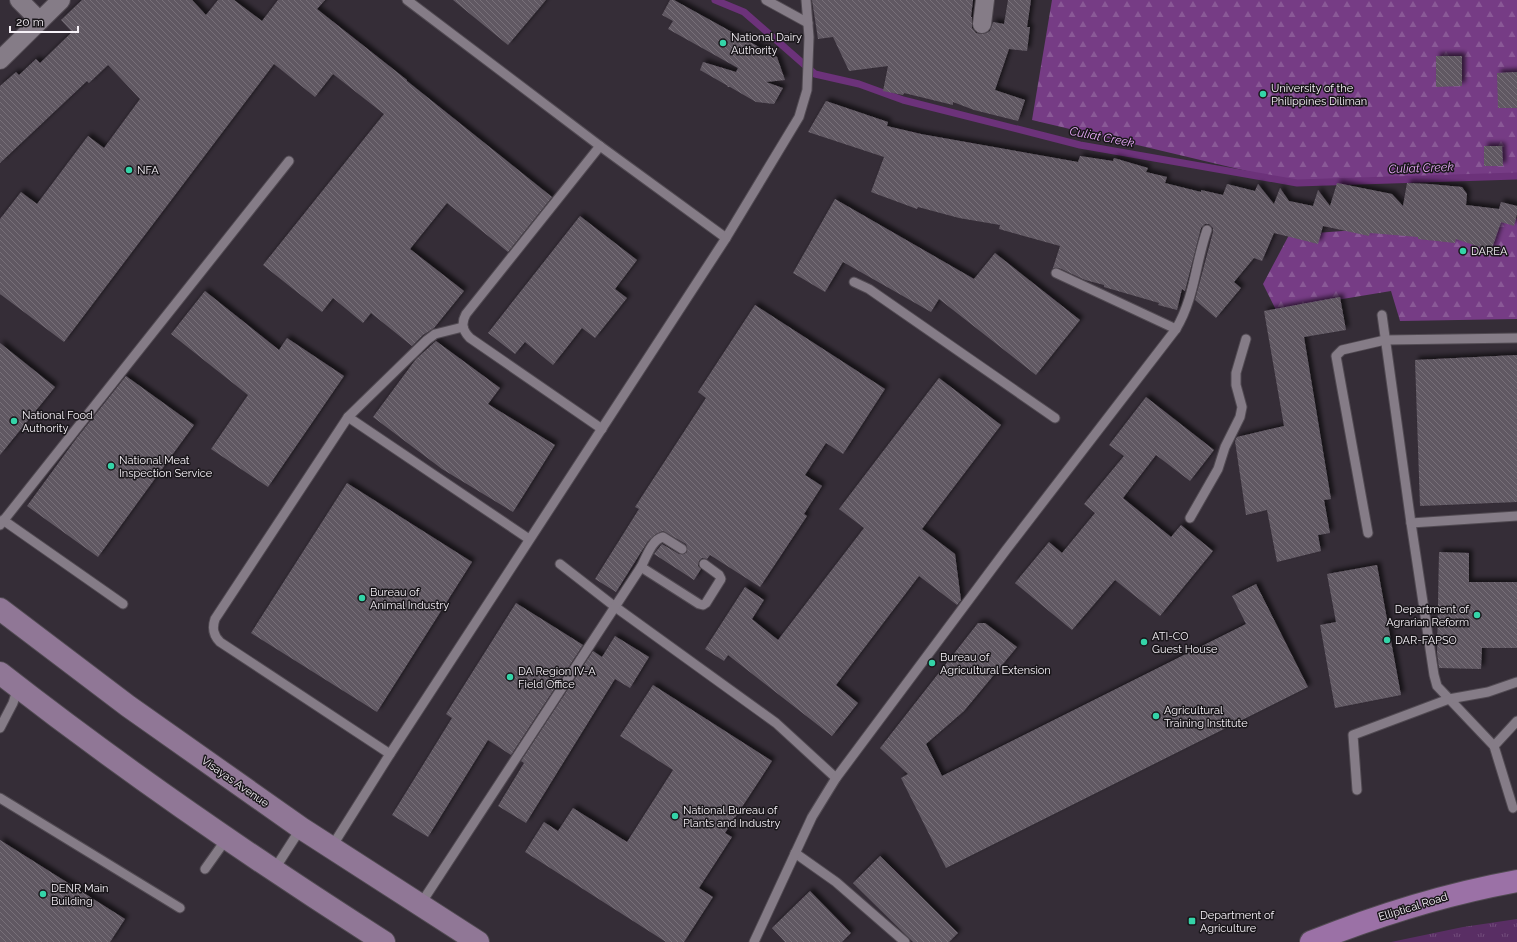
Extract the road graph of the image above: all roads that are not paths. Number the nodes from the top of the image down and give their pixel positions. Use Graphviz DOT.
graph roads {
  1 [pos="19,0"];
  2 [pos="61,0"];
  3 [pos="407,0"];
  4 [pos="766,0"];
  5 [pos="806,0"];
  6 [pos="986,0"];
  7 [pos="40,21"];
  8 [pos="808,23"];
  9 [pos="982,24"];
  10 [pos="0,60"];
  11 [pos="600,146"];
  12 [pos="289,161"];
  13 [pos="1207,230"];
  14 [pos="726,238"];
  15 [pos="1056,274"];
  16 [pos="854,282"];
  17 [pos="1382,315"];
  18 [pos="463,327"];
  19 [pos="1176,329"];
  20 [pos="1517,338"];
  21 [pos="1246,339"];
  22 [pos="1385,340"];
  23 [pos="348,417"];
  24 [pos="1055,418"];
  25 [pos="602,429"];
  26 [pos="1517,516"];
  27 [pos="1190,518"];
  28 [pos="1,522"];
  29 [pos="1411,523"];
  30 [pos="1368,533"];
  31 [pos="529,538"];
  32 [pos="682,549"];
  33 [pos="560,564"];
  34 [pos="704,564"];
  35 [pos="640,567"];
  36 [pos="123,604"];
  37 [pos="614,606"];
  38 [pos="0,609"];
  39 [pos="0,673"];
  40 [pos="1517,682"];
  41 [pos="18,687"];
  42 [pos="1449,699"];
  43 [pos="1517,721"];
  44 [pos="0,728"];
  45 [pos="1494,746"];
  46 [pos="390,754"];
  47 [pos="836,778"];
  48 [pos="1357,790"];
  49 [pos="0,798"];
  50 [pos="1513,808"];
  51 [pos="301,828"];
  52 [pos="227,838"];
  53 [pos="331,849"];
  54 [pos="795,853"];
  55 [pos="205,869"];
  56 [pos="274,870"];
  57 [pos="1517,881"];
  58 [pos="420,905"];
  59 [pos="180,908"];
  60 [pos="384,942"];
  61 [pos="478,942"];
  62 [pos="754,942"];
  63 [pos="905,942"];
  64 [pos="1311,942"];
  1 -- 7 [label="street"];
  2 -- 7 [label="street"];
  3 -- 11 [label="lane"];
  4 -- 8 [label="lane"];
  5 -- 8 [label="lane"];
  6 -- 9 [label="street"];
  7 -- 10 [label="street"];
  8 -- 14 [label="lane"];
  11 -- 14 [label="lane"];
  11 -- 18 [label="lane"];
  12 -- 28 [label="lane"];
  13 -- 19 [label="lane"];
  14 -- 25 [label="lane"];
  15 -- 19 [label="lane"];
  16 -- 24 [label="lane"];
  17 -- 22 [label="lane"];
  18 -- 23 [label="lane"];
  18 -- 25 [label="lane"];
  19 -- 47 [label="lane"];
  20 -- 22 [label="lane"];
  21 -- 27 [label="lane"];
  22 -- 29 [label="lane"];
  22 -- 30 [label="lane"];
  23 -- 31 [label="lane"];
  23 -- 46 [label="lane"];
  25 -- 31 [label="lane"];
  26 -- 29 [label="lane"];
  28 -- 36 [label="lane"];
  29 -- 42 [label="lane"];
  31 -- 46 [label="lane"];
  32 -- 35 [label="lane"];
  33 -- 37 [label="lane"];
  34 -- 35 [label="lane"];
  35 -- 37 [label="lane"];
  37 -- 47 [label="lane"];
  37 -- 58 [label="lane"];
  38 -- 51 [label="main road, Visayas Avenue"];
  39 -- 41 [label="main road"];
  40 -- 42 [label="lane"];
  41 -- 44 [label="lane"];
  41 -- 52 [label="main road"];
  42 -- 45 [label="lane"];
  42 -- 48 [label="lane"];
  43 -- 45 [label="lane"];
  45 -- 50 [label="lane"];
  46 -- 53 [label="lane"];
  47 -- 54 [label="lane"];
  49 -- 59 [label="lane"];
  51 -- 53 [label="main road, Visayas Avenue"];
  51 -- 56 [label="lane"];
  52 -- 55 [label="lane"];
  52 -- 56 [label="main road"];
  53 -- 58 [label="main road, Visayas Avenue"];
  54 -- 62 [label="lane"];
  54 -- 63 [label="lane"];
  56 -- 60 [label="main road"];
  57 -- 64 [label="main road, Elliptical Road"];
  58 -- 61 [label="main road, Visayas Avenue"];
}
